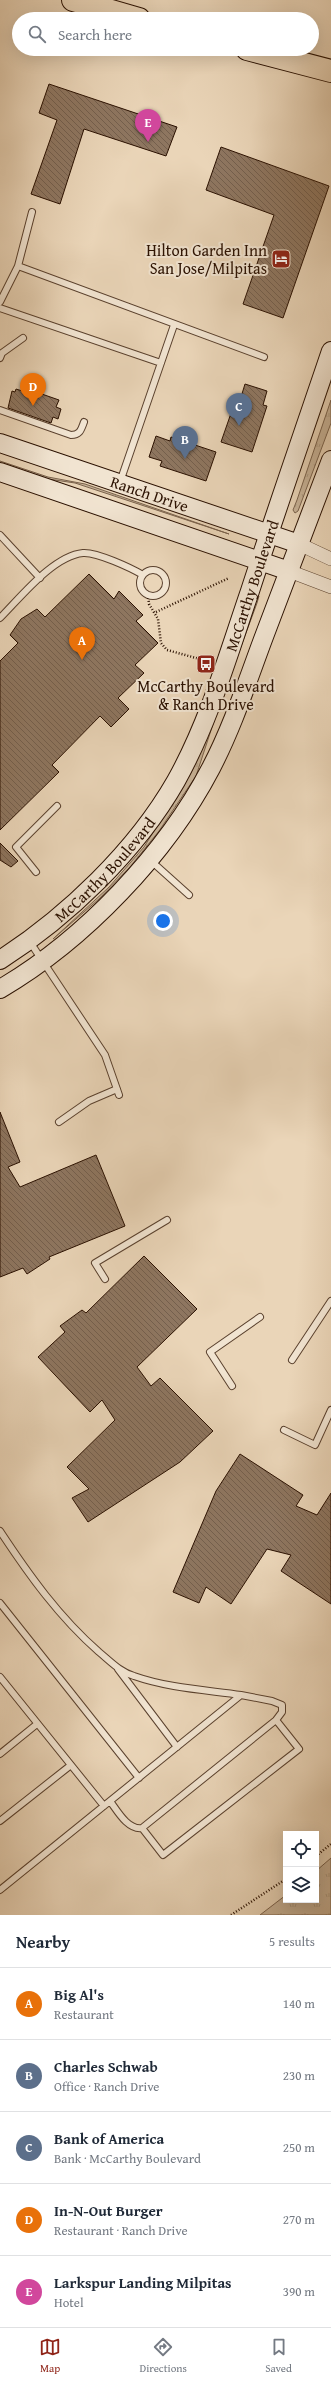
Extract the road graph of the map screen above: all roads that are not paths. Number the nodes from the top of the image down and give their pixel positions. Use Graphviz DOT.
graph roads {
  1 [pos="73,0"];
  2 [pos="115,12"];
  3 [pos="274,56"];
  4 [pos="331,71"];
  5 [pos="32,212"];
  6 [pos="18,266"];
  7 [pos="0,302"];
  8 [pos="0,308"];
  9 [pos="174,325"];
  10 [pos="22,338"];
  11 [pos="331,351"];
  12 [pos="264,357"];
  13 [pos="0,358"];
  14 [pos="160,363"];
  15 [pos="0,410"];
  16 [pos="84,422"];
  17 [pos="0,443"];
  18 [pos="331,460"];
  19 [pos="0,472"];
  20 [pos="119,483"];
  21 [pos="269,534"];
  22 [pos="0,535"];
  23 [pos="299,544"];
  24 [pos="331,559"];
  25 [pos="260,561"];
  26 [pos="289,571"];
  27 [pos="143,575"];
  28 [pos="40,578"];
  29 [pos="331,587"];
  30 [pos="0,618"];
  31 [pos="57,806"];
  32 [pos="148,859"];
  33 [pos="36,872"];
  34 [pos="189,895"];
  35 [pos="30,941"];
  36 [pos="0,960"];
  37 [pos="43,960"];
  38 [pos="0,989"];
  39 [pos="59,1122"];
  40 [pos="167,1220"];
  41 [pos="105,1279"];
  42 [pos="331,1301"];
  43 [pos="260,1316"];
  44 [pos="292,1360"];
  45 [pos="232,1386"];
  46 [pos="331,1410"];
  47 [pos="284,1430"];
  48 [pos="0,1531"];
  49 [pos="0,1603"];
  50 [pos="117,1667"];
  51 [pos="0,1677"];
  52 [pos="2,1685"];
  53 [pos="241,1696"];
  54 [pos="276,1720"];
  55 [pos="37,1724"];
  56 [pos="177,1747"];
  57 [pos="0,1754"];
  58 [pos="71,1765"];
  59 [pos="139,1778"];
  60 [pos="110,1801"];
  61 [pos="104,1806"];
  62 [pos="0,1821"];
  63 [pos="142,1828"];
  64 [pos="0,1890"];
  1 -- 2 [label="highway"];
  3 -- 4 [label="highway"];
  5 -- 6 [label="lane"];
  6 -- 7 [label="lane"];
  6 -- 9 [label="lane"];
  8 -- 14 [label="lane"];
  9 -- 12 [label="lane"];
  9 -- 14 [label="lane"];
  10 -- 13 [label="lane"];
  11 -- 21 [label="main road, McCarthy Boulevard"];
  14 -- 20 [label="lane"];
  15 -- 16 [label="lane"];
  17 -- 20 [label="main road, Ranch Drive"];
  18 -- 23 [label="main road, McCarthy Boulevard"];
  19 -- 25 [label="main road, Ranch Drive"];
  20 -- 21 [label="main road, Ranch Drive"];
  21 -- 23 [label="main road, Ranch Drive"];
  21 -- 25 [label="main road, McCarthy Boulevard"];
  22 -- 28 [label="lane"];
  23 -- 24 [label="street"];
  23 -- 26 [label="main road, McCarthy Boulevard"];
  25 -- 26 [label="main road, Ranch Drive"];
  25 -- 35 [label="main road, McCarthy Boulevard"];
  26 -- 29 [label="street"];
  26 -- 32 [label="main road, McCarthy Boulevard"];
  27 -- 27 [label="lane"];
  27 -- 28 [label="lane"];
  28 -- 30 [label="lane"];
  31 -- 33 [label="lane"];
  32 -- 34 [label="lane"];
  32 -- 37 [label="main road, McCarthy Boulevard"];
  35 -- 36 [label="main road, McCarthy Boulevard"];
  35 -- 37 [label="lane"];
  37 -- 38 [label="main road, McCarthy Boulevard"];
  37 -- 39 [label="lane"];
  40 -- 41 [label="lane"];
  42 -- 44 [label="lane"];
  43 -- 45 [label="lane"];
  46 -- 47 [label="lane"];
  48 -- 50 [label="lane"];
  49 -- 59 [label="lane"];
  50 -- 53 [label="lane"];
  50 -- 56 [label="lane"];
  51 -- 52 [label="lane"];
  52 -- 55 [label="lane"];
  53 -- 54 [label="lane"];
  53 -- 56 [label="lane"];
  54 -- 63 [label="lane"];
  54 -- 63 [label="lane"];
  55 -- 57 [label="lane"];
  55 -- 58 [label="lane"];
  56 -- 59 [label="lane"];
  58 -- 61 [label="lane"];
  58 -- 62 [label="lane"];
  59 -- 60 [label="lane"];
  60 -- 61 [label="lane"];
  60 -- 63 [label="lane"];
  61 -- 64 [label="lane"];
}
